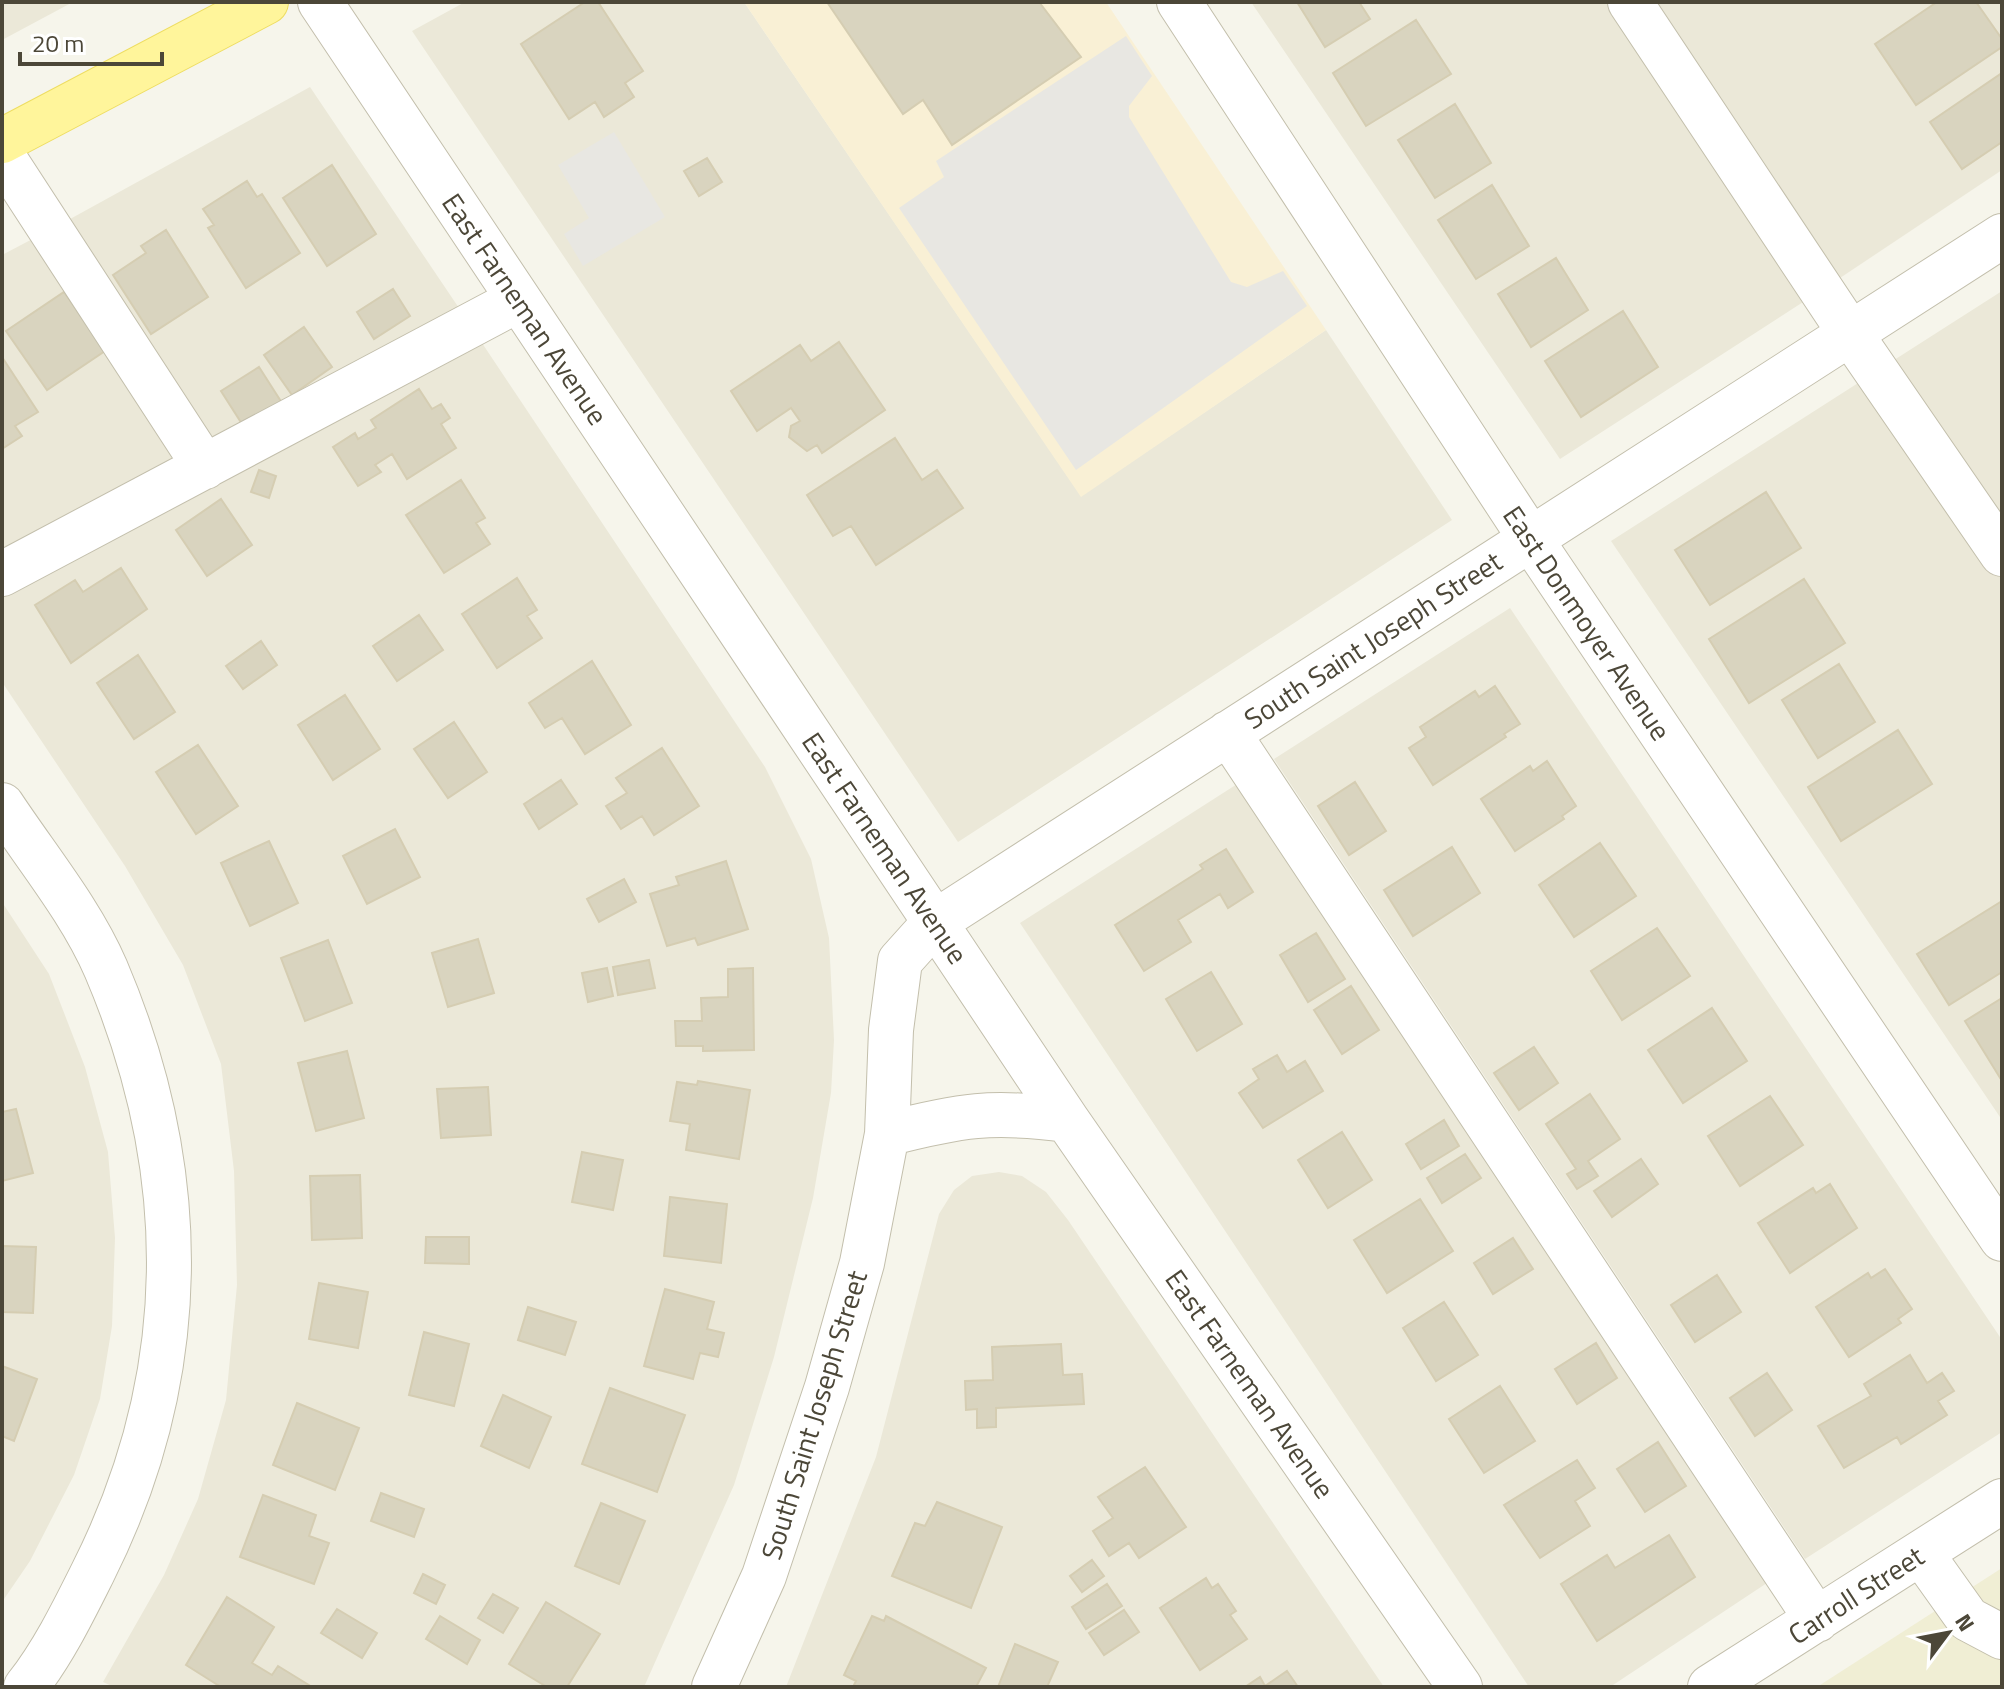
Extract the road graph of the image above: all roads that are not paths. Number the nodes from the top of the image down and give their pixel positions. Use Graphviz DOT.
graph roads {
  1 [pos="266,2"];
  2 [pos="320,2"];
  3 [pos="1179,2"];
  4 [pos="1630,2"];
  5 [pos="2,141"];
  6 [pos="2,155"];
  7 [pos="2002,236"];
  8 [pos="518,300"];
  9 [pos="1850,333"];
  10 [pos="205,467"];
  11 [pos="1530,538"];
  12 [pos="2002,554"];
  13 [pos="2,574"];
  14 [pos="1228,733"];
  15 [pos="2,805"];
  16 [pos="935,922"];
  17 [pos="1067,1120"];
  18 [pos="887,1134"];
  19 [pos="2002,1239"];
  20 [pos="2002,1501"];
  21 [pos="1921,1553"];
  22 [pos="1817,1620"];
  23 [pos="2002,1637"];
  24 [pos="26,1687"];
  25 [pos="714,1687"];
  26 [pos="1460,1687"];
  27 [pos="1710,1687"];
  1 -- 5 [label="main road"];
  2 -- 8 [label="street, East Farneman Avenue"];
  3 -- 11 [label="street, East Donmoyer Avenue"];
  4 -- 9 [label="street"];
  6 -- 10 [label="street"];
  7 -- 9 [label="street, South Saint Joseph Street"];
  8 -- 10 [label="street"];
  8 -- 16 [label="street, East Farneman Avenue"];
  9 -- 11 [label="street, South Saint Joseph Street"];
  9 -- 12 [label="street"];
  10 -- 13 [label="street"];
  11 -- 14 [label="street, South Saint Joseph Street"];
  11 -- 19 [label="street, East Donmoyer Avenue"];
  14 -- 16 [label="street, South Saint Joseph Street"];
  14 -- 22 [label="street"];
  15 -- 24 [label="street"];
  16 -- 17 [label="street, East Farneman Avenue"];
  16 -- 18 [label="street, South Saint Joseph Street"];
  17 -- 18 [label="street"];
  17 -- 26 [label="street, East Farneman Avenue"];
  18 -- 25 [label="street, South Saint Joseph Street"];
  20 -- 21 [label="street, Carroll Street"];
  21 -- 22 [label="street, Carroll Street"];
  21 -- 23 [label="street"];
  22 -- 27 [label="street, Carroll Street"];
}
